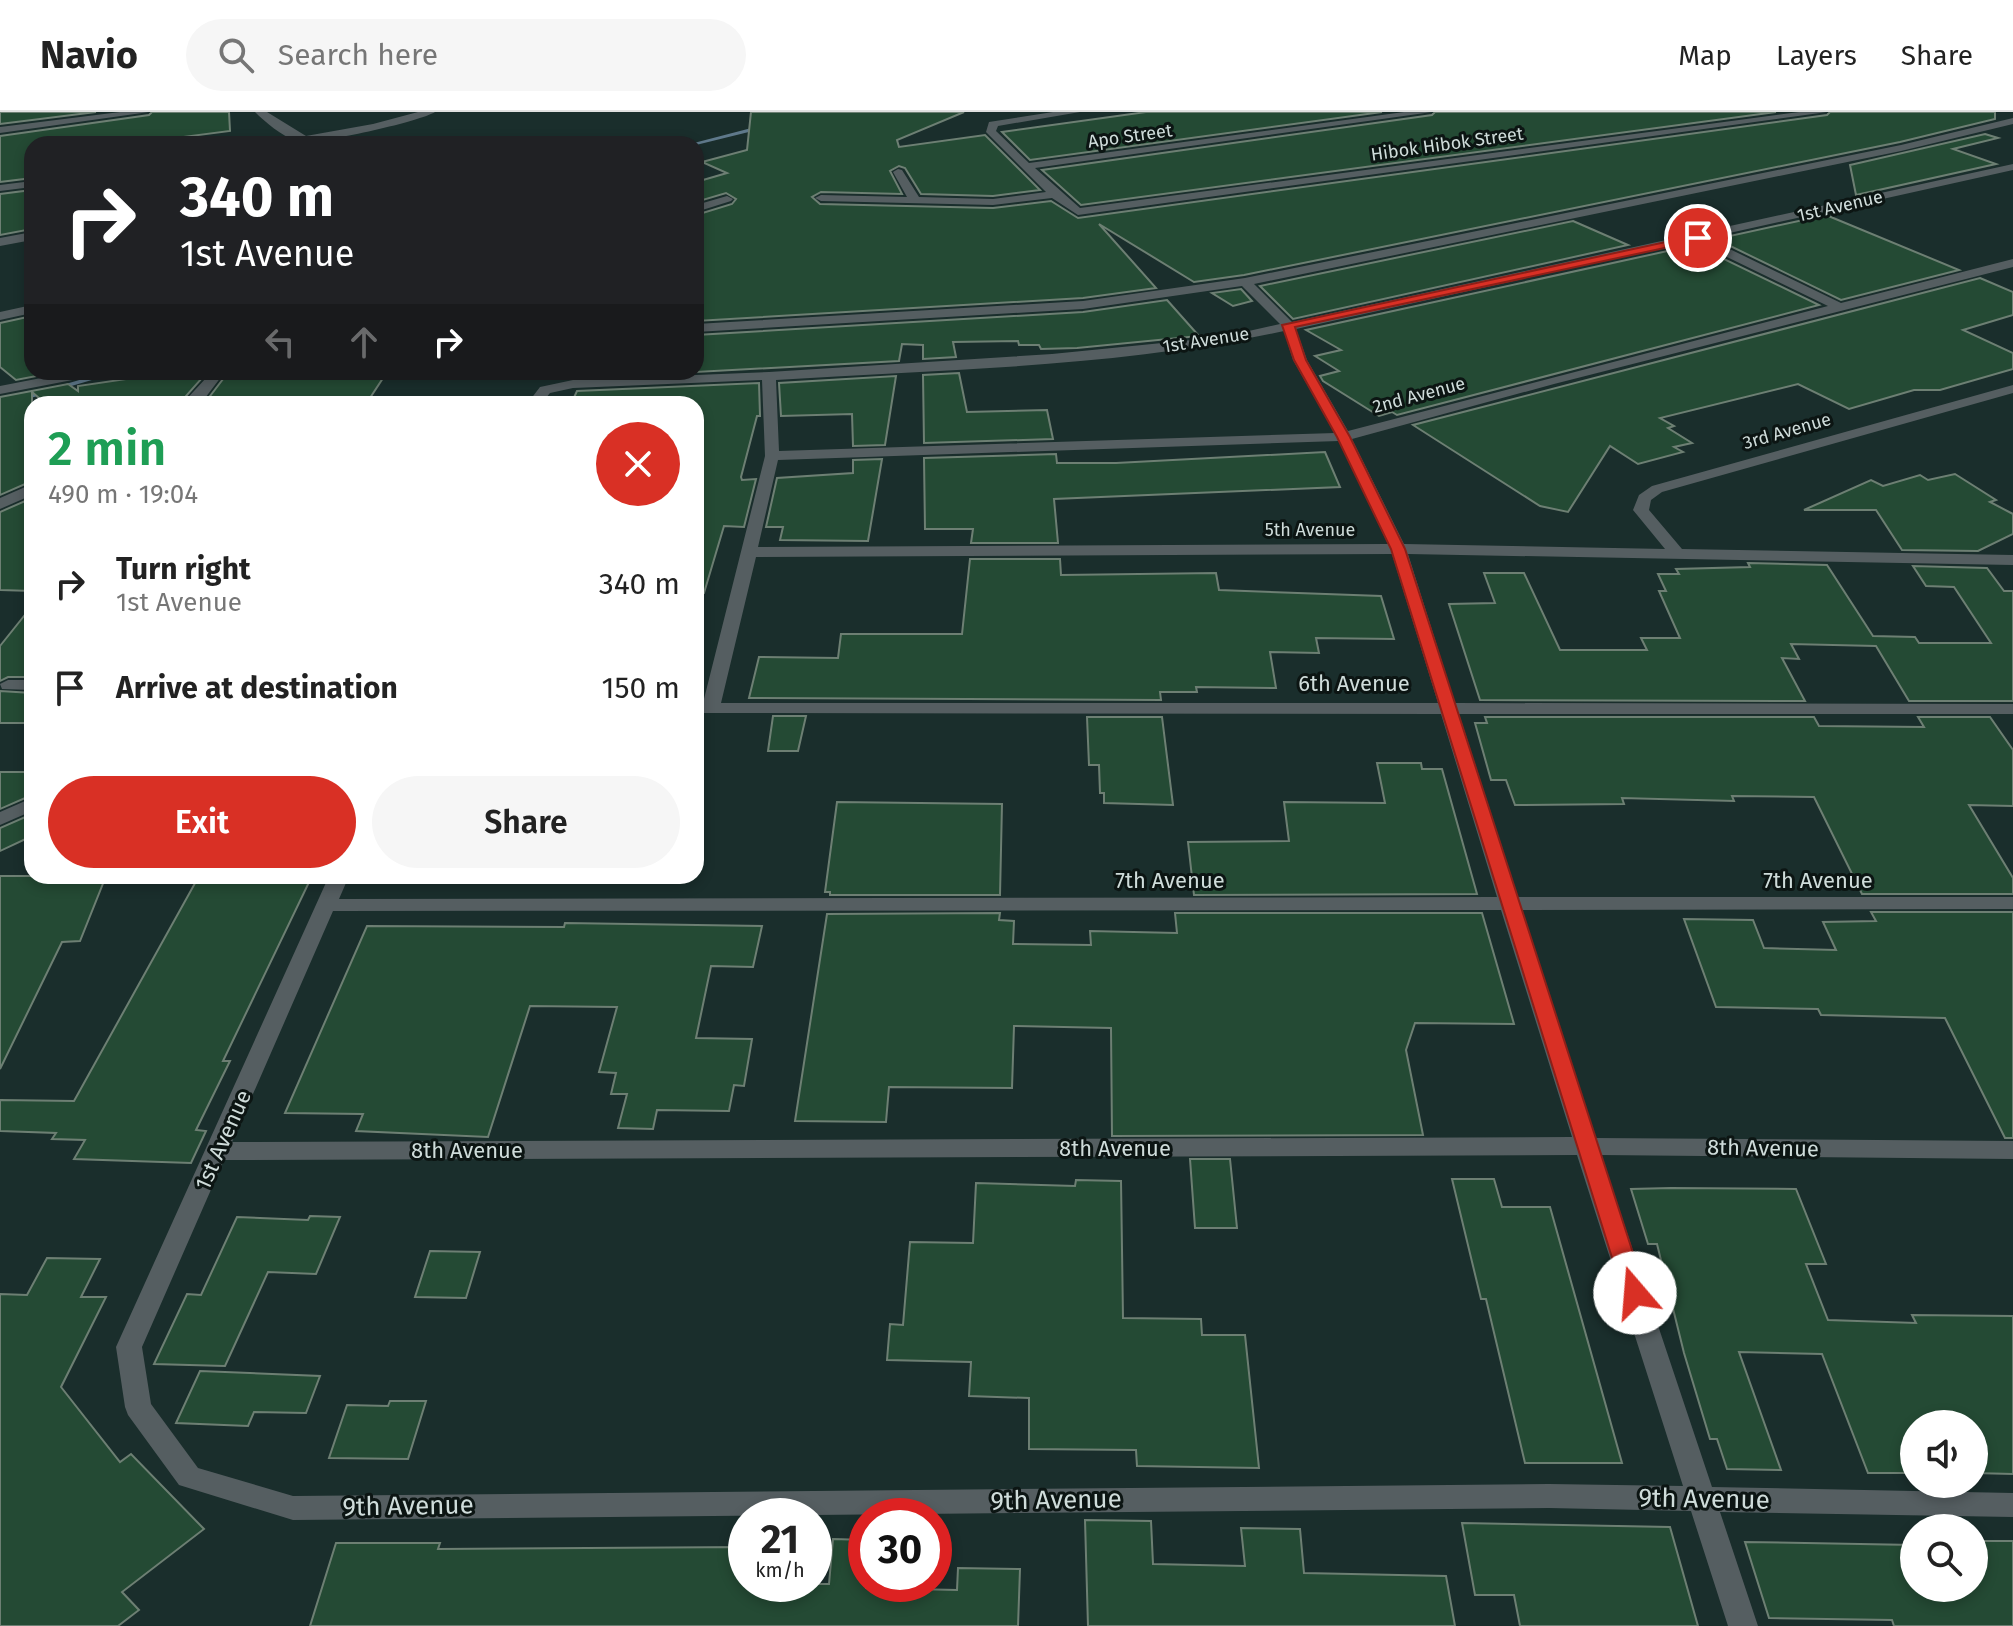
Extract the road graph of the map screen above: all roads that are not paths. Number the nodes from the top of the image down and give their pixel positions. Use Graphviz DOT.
graph roads {
  1 [pos="37,112"];
  2 [pos="144,112"];
  3 [pos="260,112"];
  4 [pos="430,112"];
  5 [pos="1075,112"];
  6 [pos="1427,112"];
  7 [pos="1710,112"];
  8 [pos="1822,112"];
  9 [pos="2013,121"];
  10 [pos="1730,123"];
  11 [pos="46,124"];
  12 [pos="0,130"];
  13 [pos="295,136"];
  14 [pos="327,136"];
  15 [pos="1028,166"];
  16 [pos="2013,167"];
  17 [pos="898,172"];
  18 [pos="1988,172"];
  19 [pos="2013,181"];
  20 [pos="24,185"];
  21 [pos="0,188"];
  22 [pos="1056,194"];
  23 [pos="821,198"];
  24 [pos="727,199"];
  25 [pos="915,200"];
  26 [pos="704,206"];
  27 [pos="24,238"];
  28 [pos="1698,238"];
  29 [pos="0,242"];
  30 [pos="2013,263"];
  31 [pos="1245,282"];
  32 [pos="1840,307"];
  33 [pos="24,311"];
  34 [pos="0,316"];
  35 [pos="1288,325"];
  36 [pos="704,328"];
  37 [pos="769,376"];
  38 [pos="704,379"];
  39 [pos="52,380"];
  40 [pos="212,380"];
  41 [pos="671,380"];
  42 [pos="2013,389"];
  43 [pos="0,390"];
  44 [pos="199,396"];
  45 [pos="540,396"];
  46 [pos="1344,437"];
  47 [pos="772,456"];
  48 [pos="24,493"];
  49 [pos="0,504"];
  50 [pos="1398,549"];
  51 [pos="750,552"];
  52 [pos="2013,554"];
  53 [pos="1679,556"];
  54 [pos="1992,560"];
  55 [pos="2013,560"];
  56 [pos="8,685"];
  57 [pos="24,685"];
  58 [pos="1447,707"];
  59 [pos="704,708"];
  60 [pos="2013,709"];
  61 [pos="24,808"];
  62 [pos="0,819"];
  63 [pos="336,884"];
  64 [pos="2013,903"];
  65 [pos="1511,904"];
  66 [pos="327,905"];
  67 [pos="1586,1146"];
  68 [pos="2013,1150"];
  69 [pos="218,1151"];
  70 [pos="138,1407"];
  71 [pos="1702,1499"];
  72 [pos="2013,1505"];
  73 [pos="1743,1626"];
  1 -- 11 [label="street"];
  2 -- 11 [label="street"];
  3 -- 13 [label="street"];
  4 -- 14 [label="street"];
  5 -- 15 [label="street"];
  6 -- 15 [label="street, Apo Street"];
  7 -- 10 [label="street"];
  8 -- 10 [label="street, Hibok Hibok Street"];
  9 -- 31 [label="street"];
  10 -- 22 [label="street, Hibok Hibok Street"];
  11 -- 12 [label="street"];
  15 -- 22 [label="street"];
  16 -- 18 [label="street, 1st Avenue"];
  17 -- 25 [label="street"];
  18 -- 19 [label="street"];
  18 -- 28 [label="street, 1st Avenue"];
  20 -- 21 [label="street"];
  22 -- 25 [label="street"];
  23 -- 25 [label="street"];
  24 -- 26 [label="street"];
  27 -- 29 [label="street"];
  28 -- 32 [label="street"];
  28 -- 35 [label="street, 1st Avenue"];
  30 -- 32 [label="street, 2nd Avenue"];
  31 -- 35 [label="street"];
  31 -- 36 [label="street"];
  32 -- 46 [label="street, 2nd Avenue"];
  33 -- 34 [label="street"];
  35 -- 37 [label="street, 1st Avenue"];
  35 -- 46 [label="street"];
  37 -- 38 [label="street, 1st Avenue"];
  37 -- 47 [label="street"];
  39 -- 43 [label="street"];
  40 -- 44 [label="street"];
  41 -- 45 [label="street, 1st Avenue"];
  42 -- 53 [label="street, 3rd Avenue"];
  46 -- 47 [label="street, 2nd Avenue"];
  46 -- 50 [label="street"];
  47 -- 51 [label="street"];
  48 -- 49 [label="street"];
  50 -- 51 [label="street, 5th Avenue"];
  50 -- 53 [label="street, 5th Avenue"];
  50 -- 58 [label="street"];
  51 -- 59 [label="street"];
  52 -- 54 [label="street"];
  53 -- 54 [label="street, 5th Avenue"];
  54 -- 55 [label="street, 5th Avenue"];
  56 -- 57 [label="street"];
  58 -- 59 [label="street, 6th Avenue"];
  58 -- 60 [label="street, 6th Avenue"];
  58 -- 65 [label="street"];
  61 -- 62 [label="street"];
  63 -- 66 [label="street, 1st Avenue"];
  64 -- 65 [label="street, 7th Avenue"];
  65 -- 66 [label="street, 7th Avenue"];
  65 -- 67 [label="street"];
  66 -- 69 [label="street, 1st Avenue"];
  67 -- 68 [label="street, 8th Avenue"];
  67 -- 69 [label="street, 8th Avenue"];
  67 -- 71 [label="street"];
  69 -- 70 [label="street, 1st Avenue"];
  70 -- 71 [label="street, 9th Avenue"];
  71 -- 72 [label="street, 9th Avenue"];
  71 -- 73 [label="street"];
}
